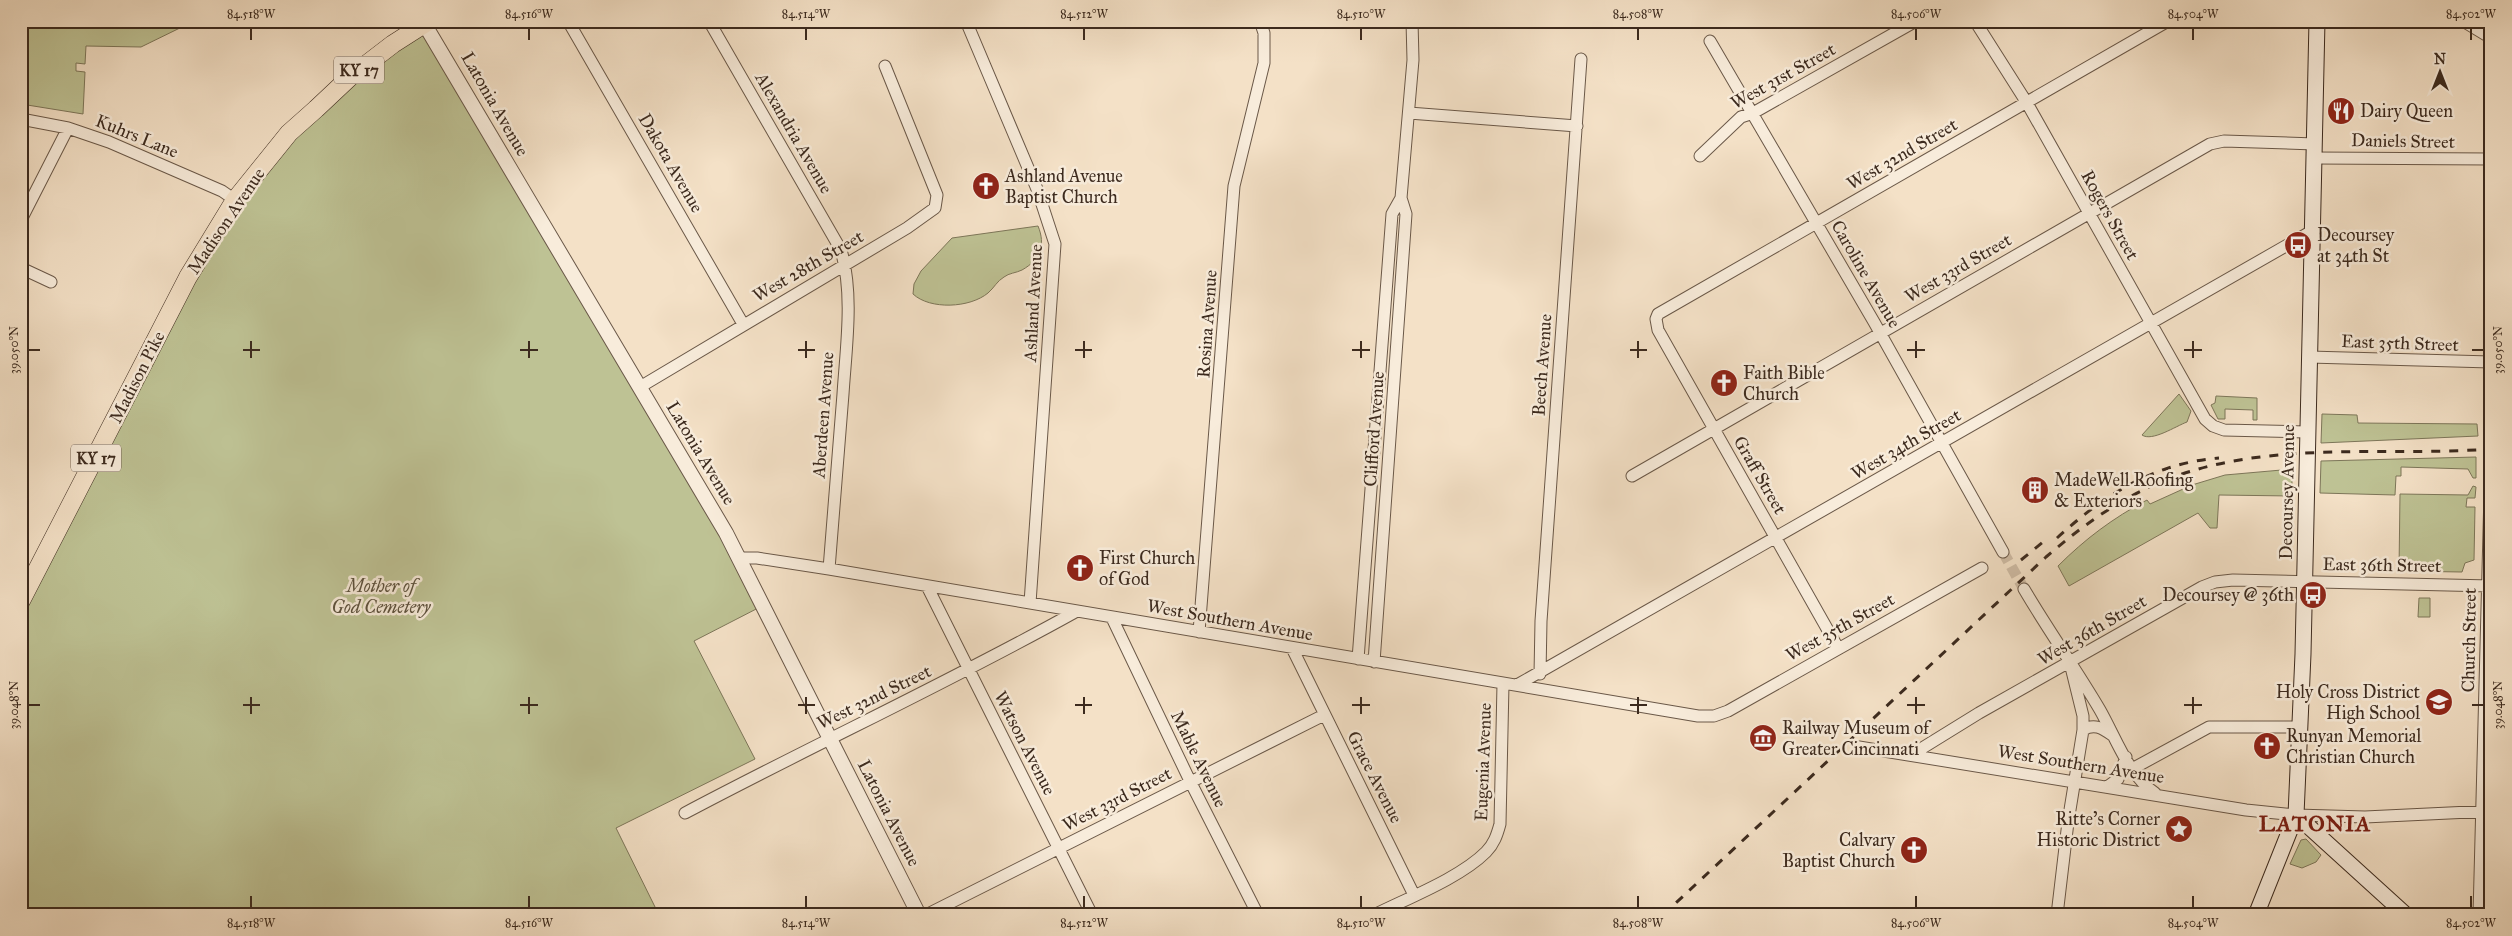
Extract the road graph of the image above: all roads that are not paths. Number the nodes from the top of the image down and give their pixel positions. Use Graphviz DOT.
graph roads {
  1 [pos="568,21"];
  2 [pos="710,21"];
  3 [pos="966,21"];
  4 [pos="1260,21"];
  5 [pos="1412,21"];
  6 [pos="1916,21"];
  7 [pos="1975,21"];
  8 [pos="2168,21"];
  9 [pos="2317,21"];
  10 [pos="2463,21"];
  11 [pos="425,22"];
  12 [pos="2491,38"];
  13 [pos="1710,41"];
  14 [pos="1581,59"];
  15 [pos="885,66"];
  16 [pos="2027,103"];
  17 [pos="1409,112"];
  18 [pos="1753,113"];
  19 [pos="21,119"];
  20 [pos="1577,126"];
  21 [pos="68,128"];
  22 [pos="2314,151"];
  23 [pos="1700,156"];
  24 [pos="2491,159"];
  25 [pos="1401,198"];
  26 [pos="235,200"];
  27 [pos="2090,213"];
  28 [pos="21,220"];
  29 [pos="1817,223"];
  30 [pos="2312,231"];
  31 [pos="845,264"];
  32 [pos="21,268"];
  33 [pos="51,282"];
  34 [pos="169,313"];
  35 [pos="1656,319"];
  36 [pos="2150,322"];
  37 [pos="743,324"];
  38 [pos="1880,332"];
  39 [pos="2309,358"];
  40 [pos="2491,362"];
  41 [pos="640,387"];
  42 [pos="1713,429"];
  43 [pos="2307,432"];
  44 [pos="1942,443"];
  45 [pos="2491,455"];
  46 [pos="1632,476"];
  47 [pos="1776,538"];
  48 [pos="2003,552"];
  49 [pos="740,558"];
  50 [pos="1982,568"];
  51 [pos="829,569"];
  52 [pos="2303,581"];
  53 [pos="928,586"];
  54 [pos="2489,586"];
  55 [pos="2024,589"];
  56 [pos="21,601"];
  57 [pos="1030,603"];
  58 [pos="1077,611"];
  59 [pos="1112,618"];
  60 [pos="1200,632"];
  61 [pos="1292,648"];
  62 [pos="1838,648"];
  63 [pos="1358,659"];
  64 [pos="1374,662"];
  65 [pos="2070,663"];
  66 [pos="969,670"];
  67 [pos="1540,674"];
  68 [pos="1503,684"];
  69 [pos="1516,685"];
  70 [pos="1324,715"];
  71 [pos="1714,716"];
  72 [pos="2301,728"];
  73 [pos="2083,730"];
  74 [pos="2114,736"];
  75 [pos="831,737"];
  76 [pos="1859,747"];
  77 [pos="1911,755"];
  78 [pos="2126,757"];
  79 [pos="2132,768"];
  80 [pos="1190,781"];
  81 [pos="2074,782"];
  82 [pos="2107,787"];
  83 [pos="2159,795"];
  84 [pos="2487,812"];
  85 [pos="685,813"];
  86 [pos="2296,815"];
  87 [pos="1058,849"];
  88 [pos="1414,895"];
  89 [pos="919,915"];
  90 [pos="926,915"];
  91 [pos="1092,915"];
  92 [pos="1258,915"];
  93 [pos="1374,915"];
  94 [pos="2057,915"];
  95 [pos="2256,915"];
  96 [pos="2406,915"];
  97 [pos="2479,915"];
  1 -- 37 [label="street, Dakota Avenue"];
  2 -- 31 [label="street, Alexandria Avenue"];
  3 -- 57 [label="street, Ashland Avenue"];
  4 -- 60 [label="street, Rosina Avenue"];
  5 -- 17 [label="street, Clifford Avenue"];
  6 -- 18 [label="street, West 31st Street"];
  7 -- 16 [label="street, Rogers Street"];
  8 -- 16 [label="street, West 32nd Street"];
  9 -- 22 [label="main road, Decoursey Avenue"];
  10 -- 12 [label="street"];
  11 -- 26 [label="main road, Madison Avenue / KY 17"];
  11 -- 41 [label="street, Latonia Avenue"];
  13 -- 18 [label="street, Caroline Avenue"];
  14 -- 20 [label="street, Beech Avenue"];
  15 -- 31 [label="street, West 28th Street"];
  16 -- 27 [label="street, Rogers Street"];
  16 -- 29 [label="street, West 32nd Street"];
  17 -- 20 [label="street"];
  17 -- 25 [label="street, Clifford Avenue"];
  18 -- 23 [label="street, West 31st Street"];
  18 -- 29 [label="street, Caroline Avenue"];
  19 -- 21 [label="street, Kuhrs Lane"];
  20 -- 67 [label="street, Beech Avenue"];
  21 -- 26 [label="street, Kuhrs Lane"];
  21 -- 28 [label="street"];
  22 -- 24 [label="street, Daniels Street"];
  22 -- 27 [label="street, West 33rd Street"];
  22 -- 30 [label="main road, Decoursey Avenue"];
  25 -- 63 [label="street, Clifford Avenue"];
  25 -- 64 [label="street, Clifford Avenue"];
  26 -- 34 [label="main road, Madison Avenue / KY 17"];
  27 -- 36 [label="street, Rogers Street"];
  27 -- 38 [label="street, West 33rd Street"];
  29 -- 35 [label="street, West 32nd Street"];
  29 -- 38 [label="street, Caroline Avenue"];
  30 -- 36 [label="street, West 34th Street"];
  30 -- 39 [label="main road, Decoursey Avenue"];
  31 -- 37 [label="street, West 28th Street"];
  31 -- 51 [label="street, Aberdeen Avenue"];
  32 -- 33 [label="street"];
  34 -- 56 [label="main road, Madison Pike / KY 17"];
  35 -- 42 [label="street, Graff Street"];
  36 -- 43 [label="street, Rogers Street"];
  36 -- 44 [label="street, West 34th Street"];
  37 -- 41 [label="street, West 28th Street"];
  38 -- 42 [label="street, West 33rd Street"];
  38 -- 44 [label="street, Caroline Avenue"];
  39 -- 40 [label="street, East 35th Street"];
  39 -- 43 [label="main road, Decoursey Avenue"];
  41 -- 49 [label="street, Latonia Avenue"];
  42 -- 46 [label="street, West 33rd Street"];
  42 -- 47 [label="street, Graff Street"];
  43 -- 52 [label="main road, Decoursey Avenue"];
  44 -- 47 [label="street, West 34th Street"];
  44 -- 48 [label="street, Caroline Avenue"];
  45 -- 54 [label="street, Church Street"];
  47 -- 62 [label="street, Graff Street"];
  47 -- 67 [label="street, West 34th Street"];
  49 -- 51 [label="street, West Southern Avenue"];
  49 -- 75 [label="street, Latonia Avenue"];
  50 -- 62 [label="street, West 35th Street"];
  51 -- 53 [label="street, West Southern Avenue"];
  52 -- 54 [label="street, East 36th Street"];
  52 -- 65 [label="street, West 36th Street"];
  52 -- 72 [label="main road, Decoursey Avenue"];
  53 -- 57 [label="street, West Southern Avenue"];
  53 -- 66 [label="street, Watson Avenue"];
  54 -- 84 [label="street, Church Street"];
  55 -- 65 [label="street"];
  57 -- 58 [label="street, West Southern Avenue"];
  58 -- 59 [label="street, West Southern Avenue"];
  58 -- 66 [label="street, West 32nd Street"];
  59 -- 60 [label="street, West Southern Avenue"];
  59 -- 80 [label="street, Mable Avenue"];
  60 -- 61 [label="street, West Southern Avenue"];
  61 -- 63 [label="street, West Southern Avenue"];
  61 -- 70 [label="street, Grace Avenue"];
  62 -- 71 [label="street, West 35th Street"];
  63 -- 64 [label="street, West Southern Avenue"];
  64 -- 68 [label="street, West Southern Avenue"];
  65 -- 73 [label="street"];
  65 -- 74 [label="street"];
  65 -- 77 [label="street, West 36th Street"];
  66 -- 75 [label="street, West 32nd Street"];
  66 -- 87 [label="street, Watson Avenue"];
  67 -- 69 [label="street, West 34th Street"];
  68 -- 69 [label="street, West Southern Avenue"];
  68 -- 88 [label="street, Eugenia Avenue"];
  69 -- 71 [label="street, West Southern Avenue"];
  70 -- 80 [label="street, West 33rd Street"];
  70 -- 88 [label="street, Grace Avenue"];
  72 -- 79 [label="street"];
  72 -- 86 [label="main road, Decoursey Avenue"];
  73 -- 74 [label="street"];
  73 -- 81 [label="street"];
  74 -- 78 [label="street"];
  75 -- 85 [label="street, West 32nd Street"];
  75 -- 89 [label="street, Latonia Avenue"];
  76 -- 77 [label="street, West Southern Avenue"];
  77 -- 81 [label="street, West Southern Avenue"];
  78 -- 79 [label="street"];
  78 -- 82 [label="street"];
  79 -- 83 [label="street"];
  80 -- 87 [label="street, West 33rd Street"];
  80 -- 92 [label="street, Mable Avenue"];
  81 -- 82 [label="street, West Southern Avenue"];
  81 -- 94 [label="street"];
  82 -- 83 [label="street, West Southern Avenue"];
  83 -- 86 [label="street, West Southern Avenue"];
  84 -- 86 [label="street, West Southern Avenue"];
  84 -- 97 [label="street, Church Street"];
  86 -- 95 [label="main road, Decoursey Avenue"];
  86 -- 96 [label="main road"];
  87 -- 90 [label="street, West 33rd Street"];
  87 -- 91 [label="street, Watson Avenue"];
  88 -- 93 [label="street"];
}
